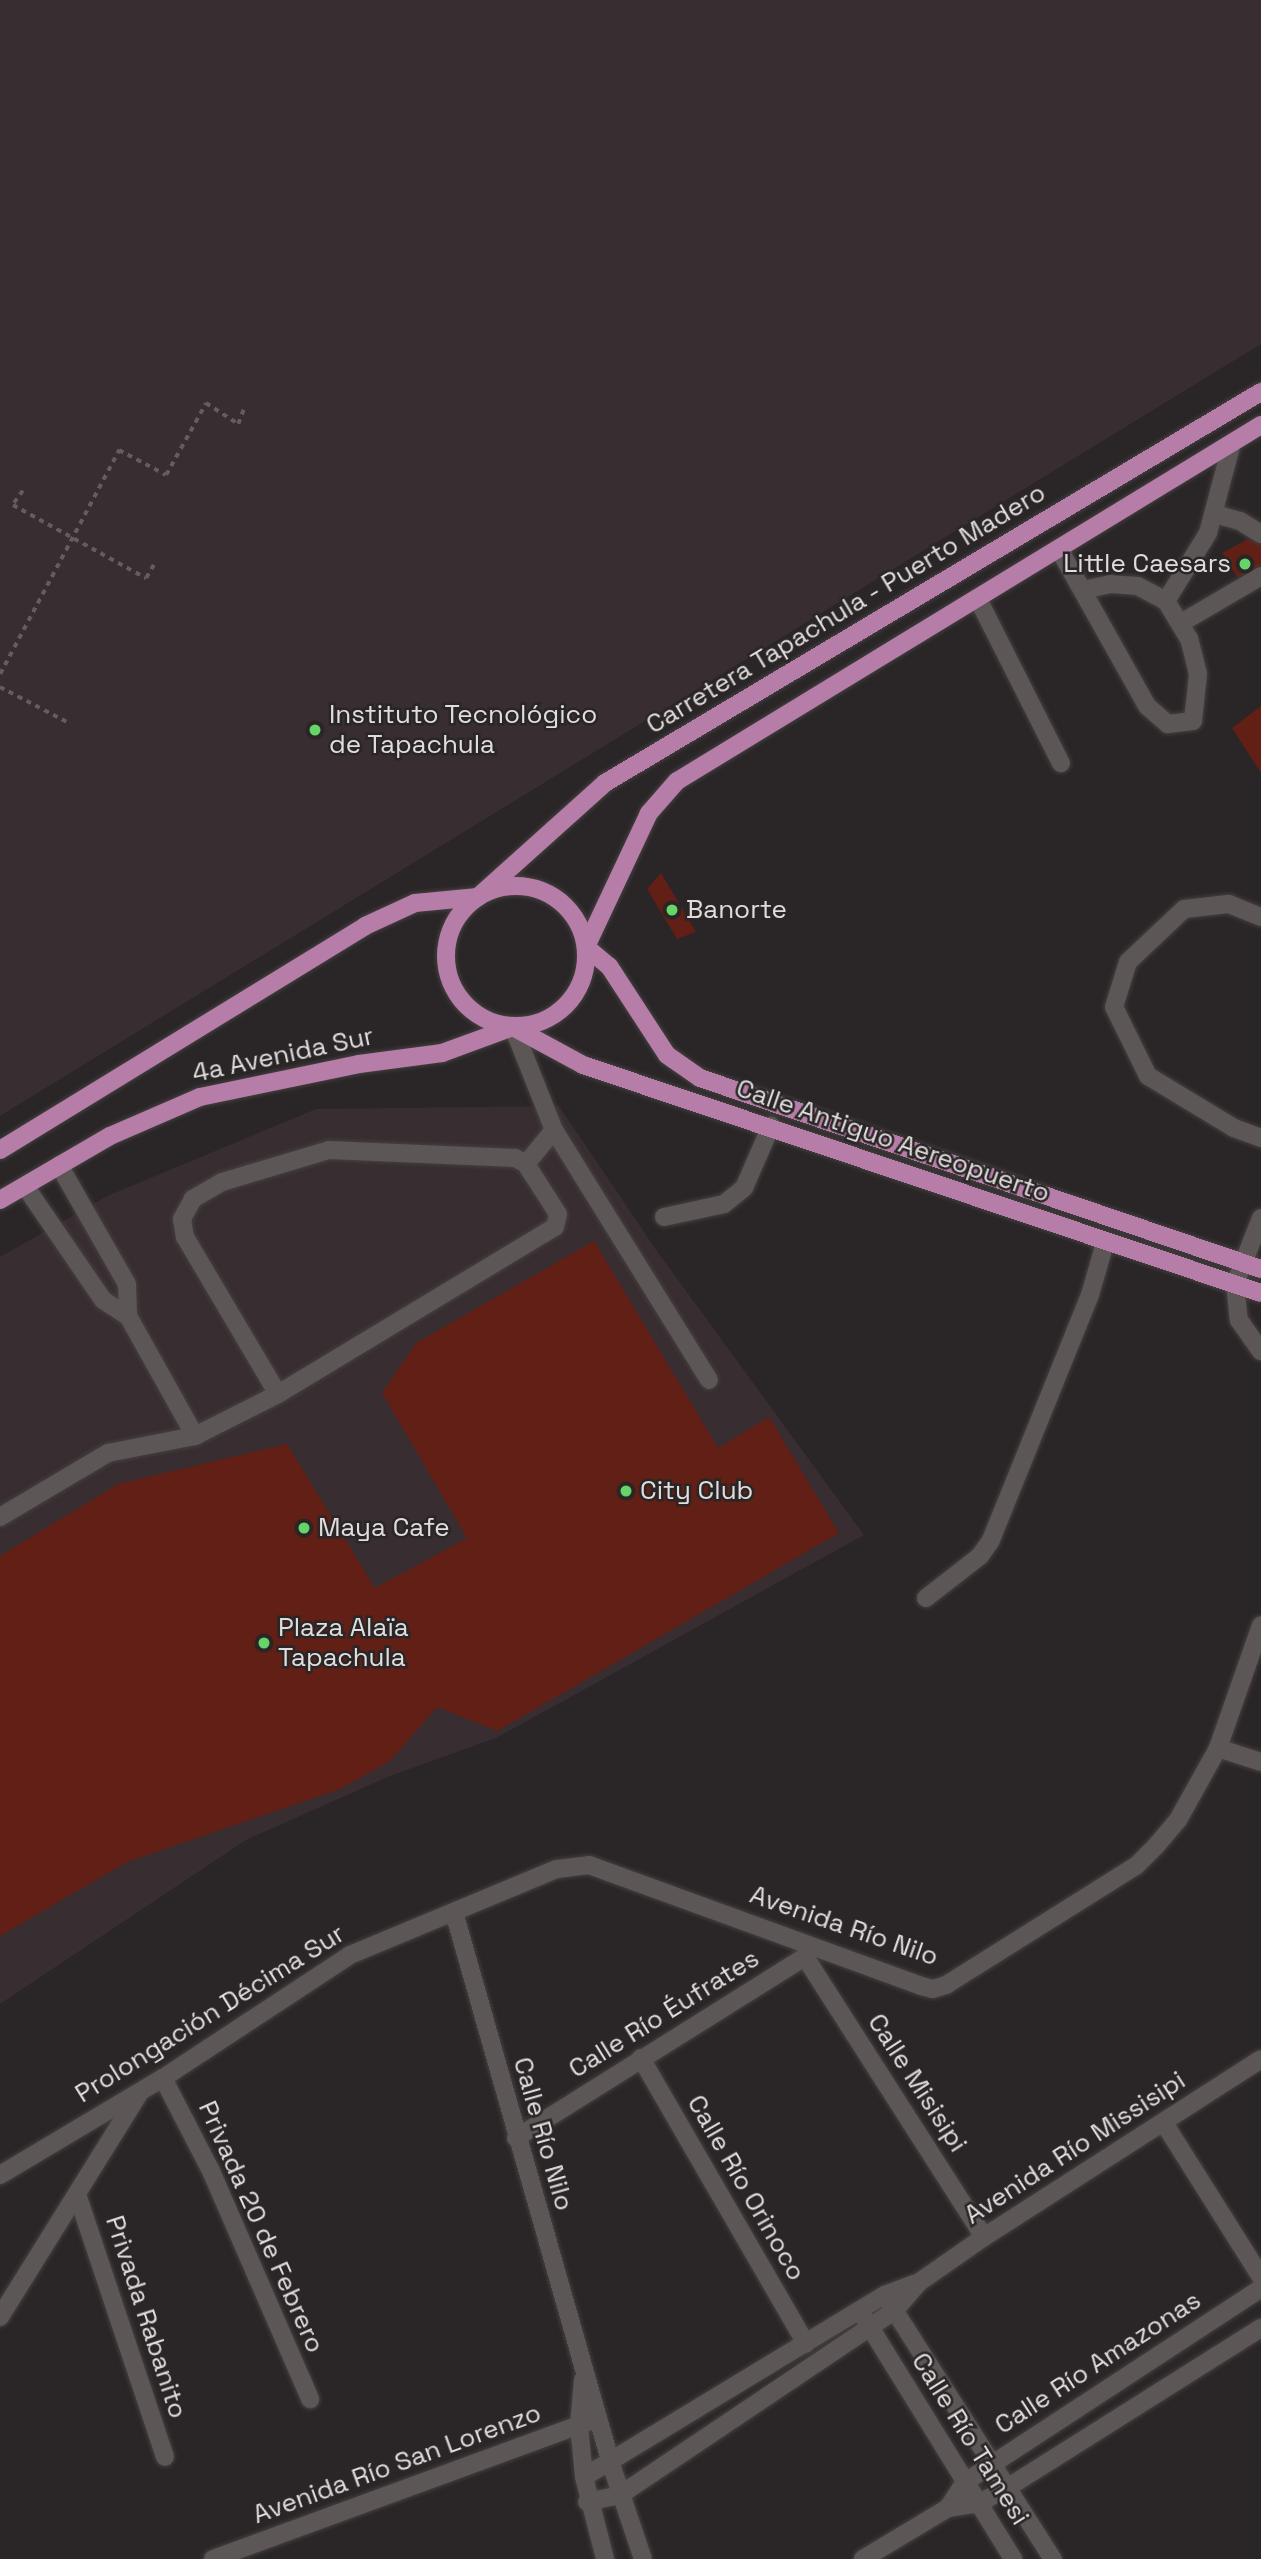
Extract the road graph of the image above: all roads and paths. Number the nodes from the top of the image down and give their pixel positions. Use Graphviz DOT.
graph roads {
  1 [pos="1261,392"];
  2 [pos="245,406"];
  3 [pos="1261,425"];
  4 [pos="1232,443"];
  5 [pos="23,491"];
  6 [pos="1214,514"];
  7 [pos="1261,534"];
  8 [pos="73,537"];
  9 [pos="1059,549"];
  10 [pos="153,564"];
  11 [pos="1261,576"];
  12 [pos="1083,590"];
  13 [pos="978,599"];
  14 [pos="1166,601"];
  15 [pos="1181,623"];
  16 [pos="0,674"];
  17 [pos="0,687"];
  18 [pos="71,724"];
  19 [pos="1061,763"];
  20 [pos="478,897"];
  21 [pos="1261,917"];
  22 [pos="586,947"];
  23 [pos="513,1027"];
  24 [pos="771,1126"];
  25 [pos="554,1129"];
  26 [pos="1261,1138"];
  27 [pos="0,1150"];
  28 [pos="59,1164"];
  29 [pos="526,1164"];
  30 [pos="25,1186"];
  31 [pos="0,1200"];
  32 [pos="664,1217"];
  33 [pos="1261,1218"];
  34 [pos="1105,1243"];
  35 [pos="1241,1263"];
  36 [pos="1261,1269"];
  37 [pos="1235,1284"];
  38 [pos="1261,1293"];
  39 [pos="128,1316"];
  40 [pos="1261,1351"];
  41 [pos="709,1380"];
  42 [pos="278,1394"];
  43 [pos="195,1436"];
  44 [pos="0,1517"];
  45 [pos="926,1598"];
  46 [pos="1261,1625"];
  47 [pos="1218,1748"];
  48 [pos="1261,1762"];
  49 [pos="454,1912"];
  50 [pos="807,1950"];
  51 [pos="641,2058"];
  52 [pos="1261,2059"];
  53 [pos="163,2078"];
  54 [pos="141,2091"];
  55 [pos="1164,2123"];
  56 [pos="516,2138"];
  57 [pos="0,2175"];
  58 [pos="77,2194"];
  59 [pos="984,2237"];
  60 [pos="1261,2277"];
  61 [pos="1261,2288"];
  62 [pos="890,2303"];
  63 [pos="859,2310"];
  64 [pos="0,2317"];
  65 [pos="870,2327"];
  66 [pos="1261,2328"];
  67 [pos="806,2344"];
  68 [pos="584,2370"];
  69 [pos="310,2399"];
  70 [pos="598,2418"];
  71 [pos="579,2425"];
  72 [pos="165,2457"];
  73 [pos="993,2463"];
  74 [pos="611,2464"];
  75 [pos="583,2477"];
  76 [pos="965,2482"];
  77 [pos="1010,2486"];
  78 [pos="620,2495"];
  79 [pos="587,2502"];
  80 [pos="979,2503"];
  81 [pos="948,2508"];
  82 [pos="214,2559"];
  83 [pos="606,2559"];
  84 [pos="643,2559"];
  85 [pos="863,2559"];
  86 [pos="1013,2559"];
  87 [pos="1052,2559"];
  1 -- 20 [label="main road, Carretera Tapachula - Puerto Madero"];
  2 -- 8 [label="path"];
  3 -- 4 [label="main road"];
  4 -- 6 [label="street"];
  4 -- 9 [label="main road"];
  5 -- 8 [label="path"];
  6 -- 7 [label="street"];
  6 -- 14 [label="street"];
  8 -- 10 [label="path"];
  8 -- 16 [label="path"];
  9 -- 12 [label="street"];
  9 -- 13 [label="main road"];
  11 -- 15 [label="street"];
  12 -- 14 [label="street"];
  12 -- 15 [label="street"];
  13 -- 19 [label="street"];
  13 -- 22 [label="main road"];
  14 -- 15 [label="street"];
  17 -- 18 [label="path"];
  20 -- 22 [label="main road"];
  20 -- 23 [label="main road"];
  20 -- 27 [label="main road, 4a Avenida Sur"];
  21 -- 26 [label="street"];
  22 -- 23 [label="main road"];
  22 -- 35 [label="main road, Calle Antiguo Aereopuerto"];
  23 -- 24 [label="main road, Calle Antiguo Aereopuerto"];
  23 -- 25 [label="street"];
  23 -- 28 [label="main road, 4a Avenida Sur"];
  24 -- 32 [label="street"];
  24 -- 34 [label="main road, Calle Antiguo Aereopuerto"];
  25 -- 29 [label="street"];
  25 -- 41 [label="street"];
  28 -- 30 [label="main road, 4a Avenida Sur"];
  28 -- 39 [label="street"];
  29 -- 42 [label="street"];
  29 -- 42 [label="street"];
  30 -- 31 [label="main road, 4a Avenida Sur"];
  30 -- 39 [label="street"];
  33 -- 35 [label="street"];
  34 -- 37 [label="main road, Calle Antiguo Aereopuerto"];
  34 -- 45 [label="street"];
  35 -- 36 [label="main road, Calle Antiguo Aereopuerto"];
  35 -- 37 [label="street"];
  37 -- 38 [label="main road, Calle Antiguo Aereopuerto"];
  37 -- 40 [label="street"];
  39 -- 43 [label="street"];
  42 -- 43 [label="street"];
  43 -- 44 [label="street"];
  46 -- 47 [label="street, Avenida Río Nilo"];
  47 -- 48 [label="street"];
  47 -- 50 [label="street, Avenida Río Nilo"];
  49 -- 50 [label="street, Avenida Río Nilo"];
  49 -- 53 [label="street, Prolongación Décima Sur"];
  49 -- 56 [label="street, Calle Río Nilo"];
  50 -- 51 [label="street, Calle Río Éufrates"];
  50 -- 59 [label="street, Calle Misisipi"];
  51 -- 56 [label="street, Calle Río Éufrates"];
  51 -- 67 [label="street, Calle Río Orinoco"];
  52 -- 55 [label="street, Avenida Río Missisipi"];
  53 -- 54 [label="street, Prolongación Décima Sur"];
  53 -- 69 [label="street, Privada 20 de Febrero"];
  54 -- 57 [label="street, Prolongación Décima Sur"];
  54 -- 58 [label="street"];
  55 -- 59 [label="street, Avenida Río Missisipi"];
  55 -- 60 [label="street"];
  56 -- 68 [label="street, Calle Río Nilo"];
  58 -- 64 [label="street"];
  58 -- 72 [label="street, Privada Rabanito"];
  59 -- 62 [label="street, Avenida Río Missisipi"];
  61 -- 73 [label="street, Calle Río Amazonas"];
  62 -- 63 [label="street"];
  62 -- 65 [label="street"];
  62 -- 73 [label="street, Calle Río Tamesi"];
  63 -- 65 [label="street, Calle Río Tamesi"];
  63 -- 67 [label="street"];
  65 -- 76 [label="street, Calle Río Tamesi"];
  65 -- 78 [label="street"];
  66 -- 77 [label="street"];
  67 -- 74 [label="street"];
  68 -- 70 [label="street, Calle Río Nilo"];
  68 -- 71 [label="street, Calle Río Nilo"];
  70 -- 71 [label="street, Avenida Río San Lorenzo"];
  70 -- 74 [label="street, Calle Río Nilo"];
  71 -- 75 [label="street, Calle Río Nilo"];
  71 -- 82 [label="street, Avenida Río San Lorenzo"];
  73 -- 76 [label="street, Calle Río Amazonas"];
  73 -- 77 [label="street, Calle Río Tamesi"];
  74 -- 75 [label="street"];
  74 -- 78 [label="street, Calle Río Nilo"];
  75 -- 79 [label="street, Calle Río Nilo"];
  76 -- 80 [label="street, Calle Río Tamesi"];
  76 -- 81 [label="street"];
  77 -- 80 [label="street"];
  77 -- 87 [label="street, Calle Río Tamesi"];
  78 -- 79 [label="street"];
  78 -- 84 [label="street, Calle Río Nilo"];
  79 -- 83 [label="street, Calle Río Nilo"];
  80 -- 81 [label="street"];
  80 -- 86 [label="street, Calle Río Tamesi"];
  81 -- 85 [label="street"];
}
